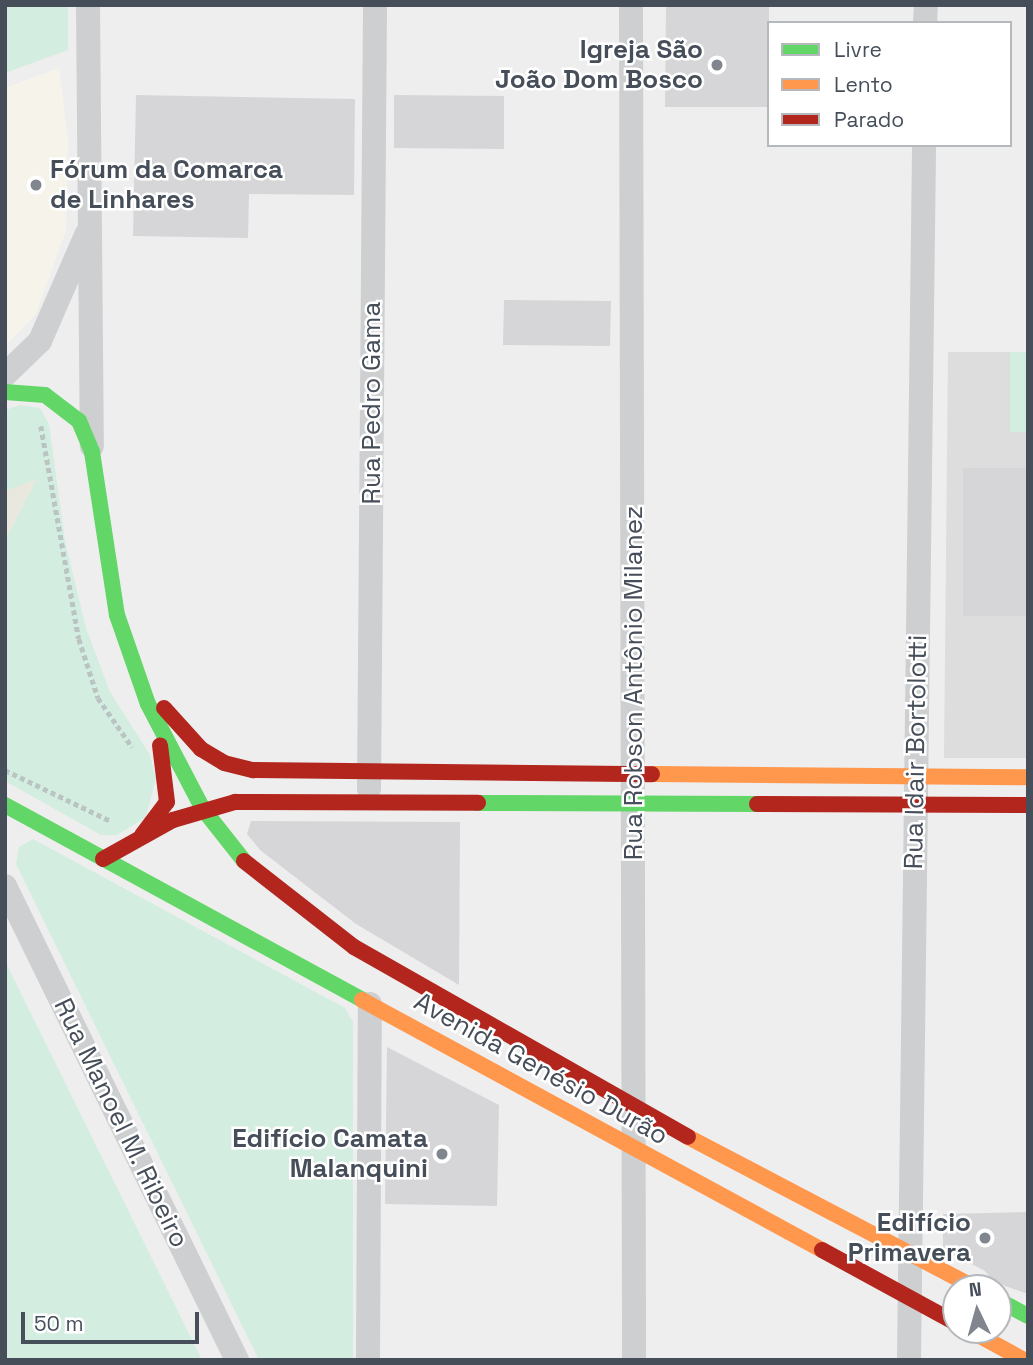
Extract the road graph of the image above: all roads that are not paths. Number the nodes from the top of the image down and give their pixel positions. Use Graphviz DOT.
graph roads {
  1 [pos="88,5"];
  2 [pos="375,5"];
  3 [pos="631,5"];
  4 [pos="924,147"];
  5 [pos="90,225"];
  6 [pos="5,375"];
  7 [pos="5,392"];
  8 [pos="92,452"];
  9 [pos="138,673"];
  10 [pos="148,704"];
  11 [pos="370,771"];
  12 [pos="635,773"];
  13 [pos="916,776"];
  14 [pos="1028,776"];
  15 [pos="369,801"];
  16 [pos="635,803"];
  17 [pos="916,805"];
  18 [pos="5,806"];
  19 [pos="1028,806"];
  20 [pos="203,809"];
  21 [pos="133,844"];
  22 [pos="103,859"];
  23 [pos="5,886"];
  24 [pos="370,1004"];
  25 [pos="636,1109"];
  26 [pos="636,1149"];
  27 [pos="910,1252"];
  28 [pos="950,1274"];
  29 [pos="909,1297"];
  30 [pos="1012,1307"];
  31 [pos="942,1315"];
  32 [pos="1028,1316"];
  33 [pos="995,1344"];
  34 [pos="237,1360"];
  35 [pos="368,1360"];
  36 [pos="634,1360"];
  37 [pos="909,1360"];
  38 [pos="1024,1360"];
  1 -- 5 [label="street"];
  2 -- 11 [label="street, Rua Pedro Gama"];
  3 -- 12 [label="street, Rua Robson Antônio Milanez"];
  4 -- 13 [label="street, Rua Idair Bortolotti"];
  5 -- 6 [label="street"];
  5 -- 8 [label="street"];
  7 -- 8 [label="main road"];
  8 -- 9 [label="main road"];
  9 -- 10 [label="main road"];
  9 -- 11 [label="main road"];
  10 -- 20 [label="main road"];
  10 -- 21 [label="main road"];
  11 -- 12 [label="main road"];
  11 -- 15 [label="street, Rua Pedro Gama"];
  12 -- 13 [label="main road"];
  12 -- 16 [label="street, Rua Robson Antônio Milanez"];
  13 -- 14 [label="main road"];
  13 -- 17 [label="street, Rua Idair Bortolotti"];
  15 -- 16 [label="main road"];
  15 -- 20 [label="main road"];
  16 -- 17 [label="main road"];
  16 -- 25 [label="street, Rua Robson Antônio Milanez"];
  17 -- 19 [label="main road"];
  17 -- 27 [label="street, Rua Idair Bortolotti"];
  18 -- 22 [label="main road, Avenida Genésio Durão"];
  20 -- 21 [label="main road"];
  20 -- 25 [label="main road"];
  21 -- 22 [label="main road"];
  22 -- 24 [label="main road, Avenida Genésio Durão"];
  23 -- 34 [label="street, Rua Manoel M. Ribeiro"];
  24 -- 26 [label="main road, Avenida Genésio Durão"];
  24 -- 35 [label="street"];
  25 -- 26 [label="street, Rua Robson Antônio Milanez"];
  25 -- 27 [label="main road"];
  26 -- 29 [label="main road, Avenida Genésio Durão"];
  26 -- 36 [label="street, Rua Robson Antônio Milanez"];
  27 -- 28 [label="main road"];
  27 -- 29 [label="street, Rua Idair Bortolotti"];
  29 -- 31 [label="main road, Avenida Genésio Durão"];
  29 -- 37 [label="street, Rua Idair Bortolotti"];
  30 -- 32 [label="main road"];
  33 -- 38 [label="main road"];
}
